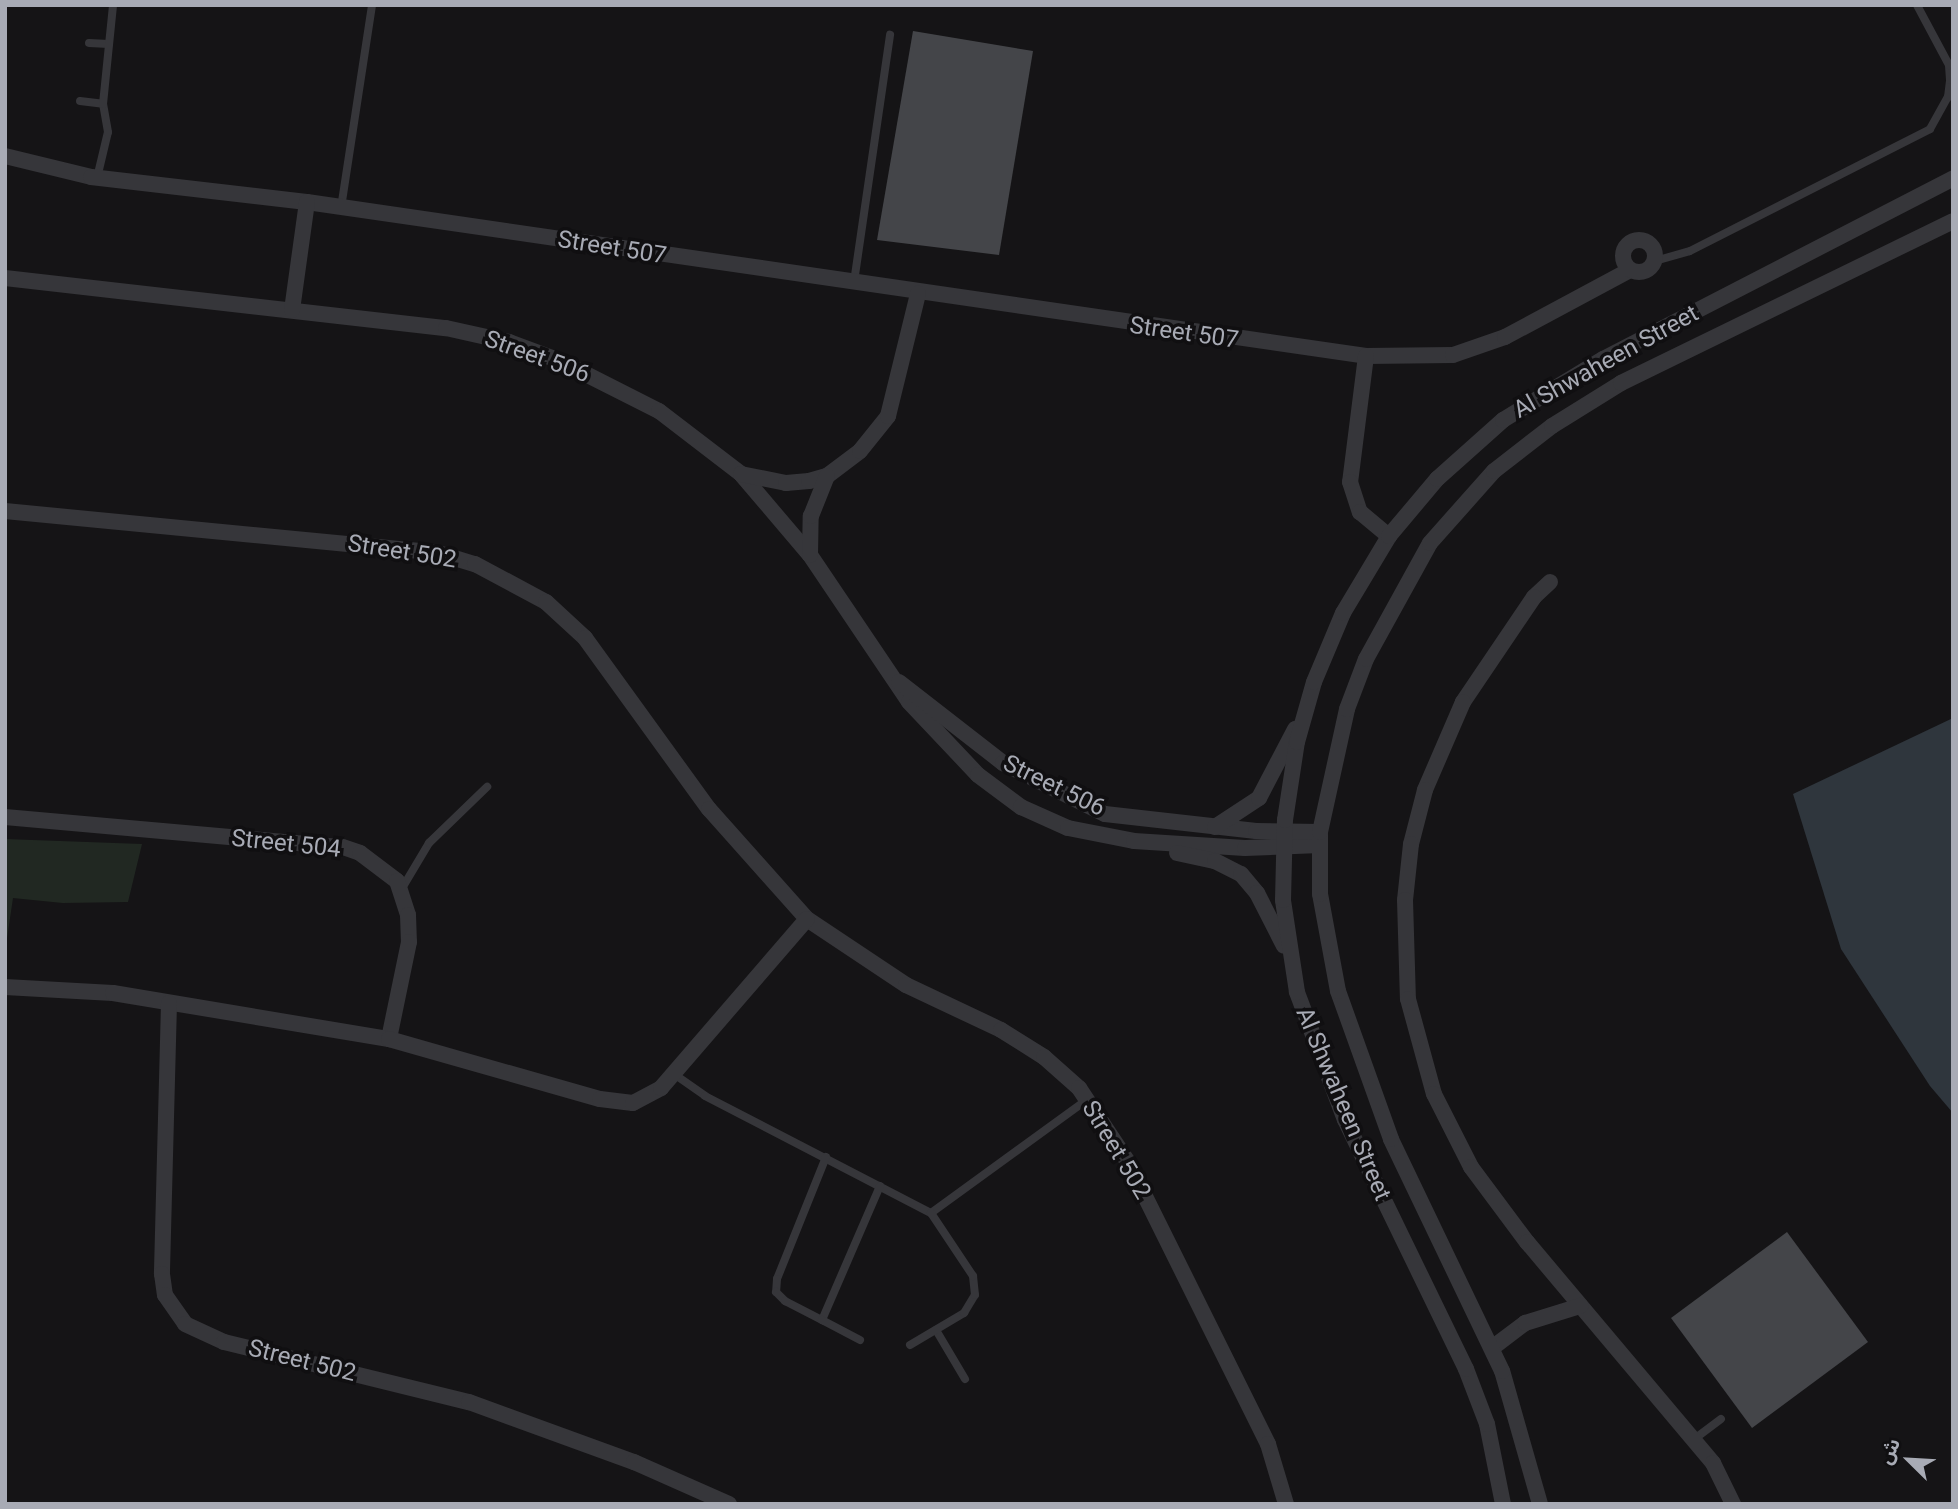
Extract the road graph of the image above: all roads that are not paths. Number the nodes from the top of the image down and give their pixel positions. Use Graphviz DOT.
graph roads {
  1 [pos="113,5"];
  2 [pos="372,5"];
  3 [pos="1917,5"];
  4 [pos="890,35"];
  5 [pos="89,43"];
  6 [pos="109,44"];
  7 [pos="80,101"];
  8 [pos="103,104"];
  9 [pos="5,156"];
  10 [pos="97,178"];
  11 [pos="1953,178"];
  12 [pos="307,202"];
  13 [pos="341,208"];
  14 [pos="1953,221"];
  15 [pos="1655,261"];
  16 [pos="1630,270"];
  17 [pos="5,278"];
  18 [pos="854,285"];
  19 [pos="918,294"];
  20 [pos="292,310"];
  21 [pos="1366,356"];
  22 [pos="741,474"];
  23 [pos="827,476"];
  24 [pos="5,511"];
  25 [pos="1390,536"];
  26 [pos="810,555"];
  27 [pos="1550,582"];
  28 [pos="897,680"];
  29 [pos="1302,722"];
  30 [pos="487,787"];
  31 [pos="5,817"];
  32 [pos="1213,827"];
  33 [pos="1320,838"];
  34 [pos="1284,840"];
  35 [pos="1153,843"];
  36 [pos="401,890"];
  37 [pos="807,919"];
  38 [pos="1289,952"];
  39 [pos="5,986"];
  40 [pos="23,986"];
  41 [pos="5,998"];
  42 [pos="169,1003"];
  43 [pos="389,1039"];
  44 [pos="674,1074"];
  45 [pos="1088,1100"];
  46 [pos="826,1157"];
  47 [pos="880,1186"];
  48 [pos="931,1213"];
  49 [pos="1580,1306"];
  50 [pos="822,1320"];
  51 [pos="936,1330"];
  52 [pos="860,1340"];
  53 [pos="910,1345"];
  54 [pos="1492,1348"];
  55 [pos="965,1379"];
  56 [pos="1721,1419"];
  57 [pos="1693,1440"];
  58 [pos="729,1504"];
  59 [pos="1286,1504"];
  60 [pos="1503,1504"];
  61 [pos="1540,1504"];
  62 [pos="1733,1504"];
  1 -- 6 [label="lane"];
  2 -- 13 [label="lane"];
  3 -- 15 [label="lane"];
  4 -- 18 [label="lane"];
  5 -- 6 [label="lane"];
  6 -- 8 [label="lane"];
  7 -- 8 [label="lane"];
  8 -- 10 [label="lane"];
  9 -- 10 [label="street, Street 507"];
  10 -- 12 [label="street, Street 507"];
  11 -- 25 [label="street, Al Shwaheen Street"];
  12 -- 13 [label="street, Street 507"];
  12 -- 20 [label="street"];
  13 -- 18 [label="street, Street 507"];
  14 -- 33 [label="street, Al Shwaheen Street"];
  15 -- 16 [label="street"];
  15 -- 16 [label="street"];
  16 -- 21 [label="street, Street 507"];
  17 -- 20 [label="street, Street 506"];
  18 -- 19 [label="street, Street 507"];
  19 -- 21 [label="street, Street 507"];
  19 -- 23 [label="street"];
  20 -- 22 [label="street, Street 506"];
  21 -- 25 [label="street"];
  22 -- 23 [label="street"];
  22 -- 26 [label="street, Street 506"];
  23 -- 26 [label="street"];
  24 -- 37 [label="street, Street 502"];
  25 -- 29 [label="street, Al Shwaheen Street"];
  26 -- 28 [label="street, Street 506"];
  27 -- 49 [label="street"];
  28 -- 32 [label="street, Street 506"];
  28 -- 35 [label="street, Street 506"];
  29 -- 32 [label="street"];
  29 -- 34 [label="street, Al Shwaheen Street"];
  30 -- 36 [label="lane"];
  31 -- 36 [label="street, Street 504"];
  32 -- 34 [label="street, Street 506"];
  33 -- 34 [label="street, Street 506"];
  33 -- 54 [label="street, Al Shwaheen Street"];
  34 -- 35 [label="street, Street 506"];
  34 -- 38 [label="street, Al Shwaheen Street"];
  35 -- 38 [label="street, Street 506"];
  36 -- 43 [label="street"];
  37 -- 44 [label="street"];
  37 -- 45 [label="street, Street 502"];
  38 -- 60 [label="street, Al Shwaheen Street"];
  39 -- 40 [label="street"];
  40 -- 41 [label="street"];
  40 -- 42 [label="street"];
  42 -- 43 [label="street"];
  42 -- 58 [label="street, Street 502"];
  43 -- 44 [label="street"];
  44 -- 46 [label="lane"];
  45 -- 48 [label="lane"];
  45 -- 59 [label="street, Street 502"];
  46 -- 47 [label="lane"];
  46 -- 50 [label="lane"];
  47 -- 48 [label="lane"];
  47 -- 50 [label="lane"];
  48 -- 51 [label="lane"];
  49 -- 54 [label="street"];
  49 -- 57 [label="street"];
  50 -- 52 [label="lane"];
  51 -- 53 [label="lane"];
  51 -- 55 [label="lane"];
  54 -- 61 [label="street, Al Shwaheen Street"];
  56 -- 57 [label="lane"];
  57 -- 62 [label="street"];
}
